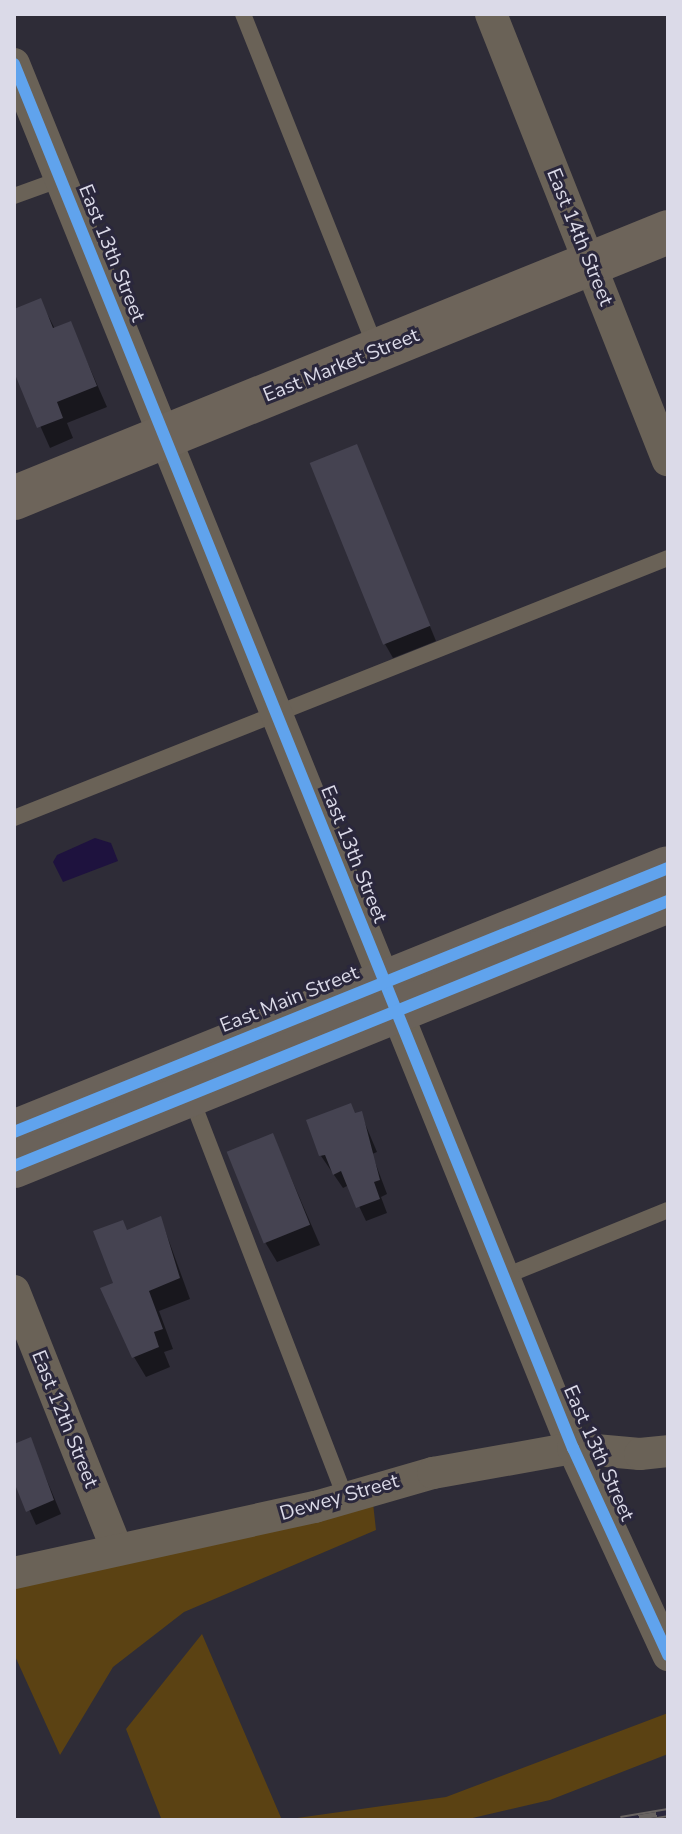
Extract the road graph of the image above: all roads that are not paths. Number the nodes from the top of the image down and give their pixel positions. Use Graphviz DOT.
graph roads {
  1 [pos="243,14"];
  2 [pos="491,14"];
  3 [pos="14,64"];
  4 [pos="61,179"];
  5 [pos="14,196"];
  6 [pos="668,232"];
  7 [pos="590,264"];
  8 [pos="376,350"];
  9 [pos="164,437"];
  10 [pos="668,460"];
  11 [pos="14,498"];
  12 [pos="668,558"];
  13 [pos="276,714"];
  14 [pos="14,818"];
  15 [pos="668,868"];
  16 [pos="668,901"];
  17 [pos="390,997"];
  18 [pos="190,1095"];
  19 [pos="14,1132"];
  20 [pos="14,1166"];
  21 [pos="668,1210"];
  22 [pos="503,1277"];
  23 [pos="14,1291"];
  24 [pos="573,1448"];
  25 [pos="668,1451"];
  26 [pos="345,1496"];
  27 [pos="116,1547"];
  28 [pos="14,1573"];
  29 [pos="668,1655"];
  1 -- 8 [label="lane"];
  2 -- 7 [label="street, East 14th Street"];
  3 -- 4 [label="street, East 13th Street"];
  4 -- 5 [label="lane"];
  4 -- 9 [label="street, East 13th Street"];
  6 -- 7 [label="street, East Market Street"];
  7 -- 8 [label="street, East Market Street"];
  7 -- 10 [label="street, East 14th Street"];
  8 -- 9 [label="street, East Market Street"];
  9 -- 11 [label="street, East Market Street"];
  9 -- 13 [label="street, East 13th Street"];
  12 -- 13 [label="lane"];
  13 -- 14 [label="lane"];
  13 -- 17 [label="street, East 13th Street"];
  15 -- 17 [label="main road, East Main Street"];
  16 -- 17 [label="main road, East Main Street"];
  17 -- 18 [label="main road, East Main Street"];
  17 -- 19 [label="main road, East Main Street"];
  17 -- 22 [label="street, East 13th Street"];
  18 -- 20 [label="main road, East Main Street"];
  18 -- 26 [label="lane"];
  21 -- 22 [label="lane"];
  22 -- 24 [label="street, East 13th Street"];
  23 -- 27 [label="street, East 12th Street"];
  24 -- 25 [label="street, Dewey Street"];
  24 -- 26 [label="street, Dewey Street"];
  24 -- 29 [label="street, East 13th Street"];
  26 -- 27 [label="street, Dewey Street"];
  27 -- 28 [label="street, Dewey Street"];
}
